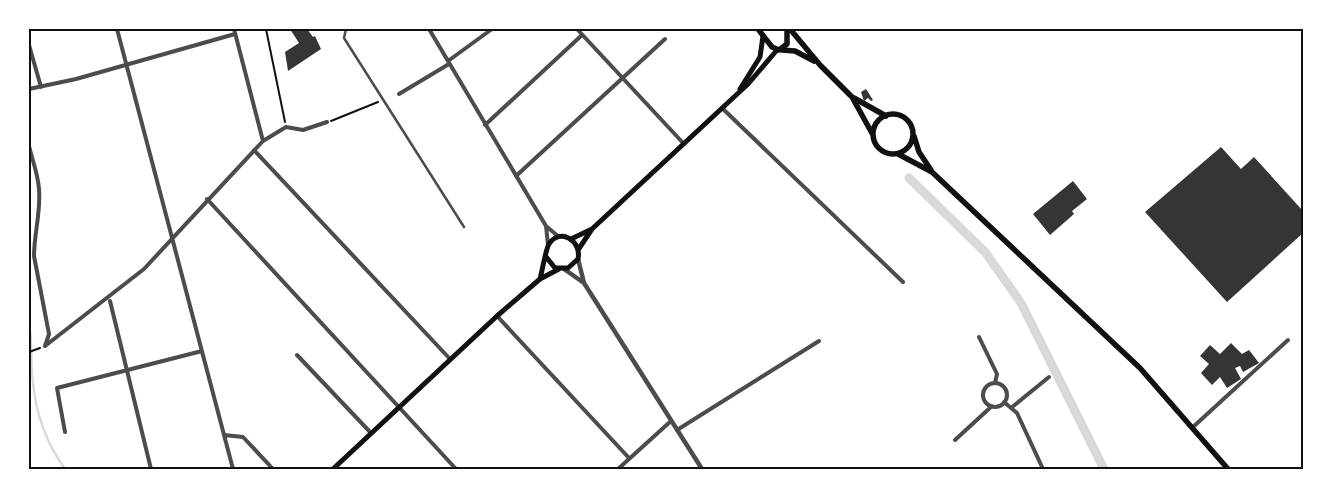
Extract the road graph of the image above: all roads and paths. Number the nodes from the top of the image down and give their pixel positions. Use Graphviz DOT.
graph roads {
  1 [pos="117,29"];
  2 [pos="266,29"];
  3 [pos="346,29"];
  4 [pos="429,29"];
  5 [pos="492,29"];
  6 [pos="576,29"];
  7 [pos="758,29"];
  8 [pos="788,29"];
  9 [pos="234,31"];
  10 [pos="582,35"];
  11 [pos="763,36"];
  12 [pos="665,39"];
  13 [pos="29,45"];
  14 [pos="779,50"];
  15 [pos="449,63"];
  16 [pos="127,64"];
  17 [pos="820,65"];
  18 [pos="623,80"];
  19 [pos="41,87"];
  20 [pos="29,88"];
  21 [pos="738,92"];
  22 [pos="399,94"];
  23 [pos="852,97"];
  24 [pos="376,103"];
  25 [pos="722,108"];
  26 [pos="886,116"];
  27 [pos="327,122"];
  28 [pos="485,125"];
  29 [pos="286,127"];
  30 [pos="913,133"];
  31 [pos="873,135"];
  32 [pos="263,140"];
  33 [pos="684,144"];
  34 [pos="29,146"];
  35 [pos="254,150"];
  36 [pos="898,154"];
  37 [pos="932,172"];
  38 [pos="516,176"];
  39 [pos="207,199"];
  40 [pos="546,226"];
  41 [pos="464,227"];
  42 [pos="592,229"];
  43 [pos="559,237"];
  44 [pos="172,238"];
  45 [pos="571,239"];
  46 [pos="548,245"];
  47 [pos="578,250"];
  48 [pos="547,258"];
  49 [pos="578,259"];
  50 [pos="561,269"];
  51 [pos="540,279"];
  52 [pos="903,282"];
  53 [pos="584,283"];
  54 [pos="110,301"];
  55 [pos="496,316"];
  56 [pos="979,337"];
  57 [pos="1288,340"];
  58 [pos="819,341"];
  59 [pos="41,347"];
  60 [pos="202,351"];
  61 [pos="29,352"];
  62 [pos="297,355"];
  63 [pos="450,359"];
  64 [pos="126,371"];
  65 [pos="1048,377"];
  66 [pos="995,383"];
  67 [pos="1004,402"];
  68 [pos="992,406"];
  69 [pos="398,408"];
  70 [pos="1011,408"];
  71 [pos="671,422"];
  72 [pos="1192,427"];
  73 [pos="677,430"];
  74 [pos="64,432"];
  75 [pos="371,433"];
  76 [pos="224,435"];
  77 [pos="955,440"];
  78 [pos="629,458"];
  79 [pos="1220,460"];
  80 [pos="151,469"];
  81 [pos="234,469"];
  82 [pos="273,469"];
  83 [pos="332,469"];
  84 [pos="456,469"];
  85 [pos="618,469"];
  86 [pos="702,469"];
  87 [pos="1043,469"];
  88 [pos="1224,469"];
  89 [pos="1228,469"];
  1 -- 16 [label="street"];
  2 -- 29 [label="path"];
  3 -- 41 [label="street"];
  4 -- 15 [label="street"];
  5 -- 15 [label="street"];
  6 -- 10 [label="street"];
  7 -- 11 [label="main road"];
  8 -- 14 [label="main road"];
  8 -- 17 [label="main road"];
  9 -- 16 [label="street"];
  9 -- 32 [label="street"];
  10 -- 18 [label="street"];
  10 -- 28 [label="street"];
  11 -- 14 [label="main road"];
  11 -- 21 [label="main road"];
  12 -- 18 [label="street"];
  13 -- 19 [label="street"];
  14 -- 17 [label="main road"];
  14 -- 21 [label="main road"];
  15 -- 22 [label="street"];
  15 -- 28 [label="street"];
  16 -- 19 [label="street"];
  16 -- 44 [label="street"];
  17 -- 23 [label="main road"];
  18 -- 33 [label="street"];
  18 -- 38 [label="street"];
  19 -- 20 [label="street"];
  21 -- 25 [label="main road"];
  23 -- 26 [label="main road"];
  23 -- 31 [label="main road"];
  24 -- 27 [label="path"];
  25 -- 33 [label="main road"];
  25 -- 52 [label="street"];
  26 -- 30 [label="main road"];
  26 -- 31 [label="main road"];
  27 -- 29 [label="street"];
  28 -- 38 [label="street"];
  29 -- 32 [label="street"];
  30 -- 36 [label="main road"];
  30 -- 37 [label="main road"];
  31 -- 36 [label="main road"];
  32 -- 35 [label="street"];
  33 -- 42 [label="main road"];
  34 -- 44 [label="street"];
  35 -- 39 [label="street"];
  35 -- 63 [label="street"];
  36 -- 37 [label="main road"];
  37 -- 72 [label="main road"];
  38 -- 40 [label="street"];
  39 -- 44 [label="street"];
  39 -- 69 [label="street"];
  40 -- 43 [label="street"];
  40 -- 46 [label="street"];
  42 -- 45 [label="main road"];
  42 -- 47 [label="main road"];
  43 -- 45 [label="main road"];
  43 -- 46 [label="main road"];
  44 -- 60 [label="street"];
  45 -- 47 [label="main road"];
  46 -- 48 [label="main road"];
  47 -- 49 [label="main road"];
  48 -- 50 [label="main road"];
  48 -- 51 [label="main road"];
  49 -- 50 [label="main road"];
  49 -- 53 [label="street"];
  50 -- 51 [label="main road"];
  50 -- 53 [label="street"];
  51 -- 55 [label="main road"];
  53 -- 71 [label="street"];
  54 -- 64 [label="street"];
  55 -- 63 [label="main road"];
  55 -- 78 [label="street"];
  56 -- 66 [label="street"];
  57 -- 72 [label="street"];
  58 -- 73 [label="street"];
  59 -- 61 [label="path"];
  60 -- 64 [label="street"];
  60 -- 76 [label="street"];
  62 -- 75 [label="street"];
  63 -- 69 [label="main road"];
  64 -- 74 [label="street"];
  64 -- 80 [label="street"];
  65 -- 70 [label="street"];
  66 -- 67 [label="street"];
  66 -- 68 [label="street"];
  67 -- 68 [label="street"];
  67 -- 70 [label="street"];
  68 -- 77 [label="street"];
  69 -- 75 [label="main road"];
  69 -- 84 [label="street"];
  70 -- 87 [label="street"];
  71 -- 73 [label="street"];
  71 -- 78 [label="street"];
  72 -- 79 [label="main road"];
  73 -- 86 [label="street"];
  75 -- 83 [label="main road"];
  76 -- 81 [label="street"];
  76 -- 82 [label="street"];
  78 -- 85 [label="street"];
  79 -- 88 [label="main road"];
  79 -- 89 [label="main road"];
}
